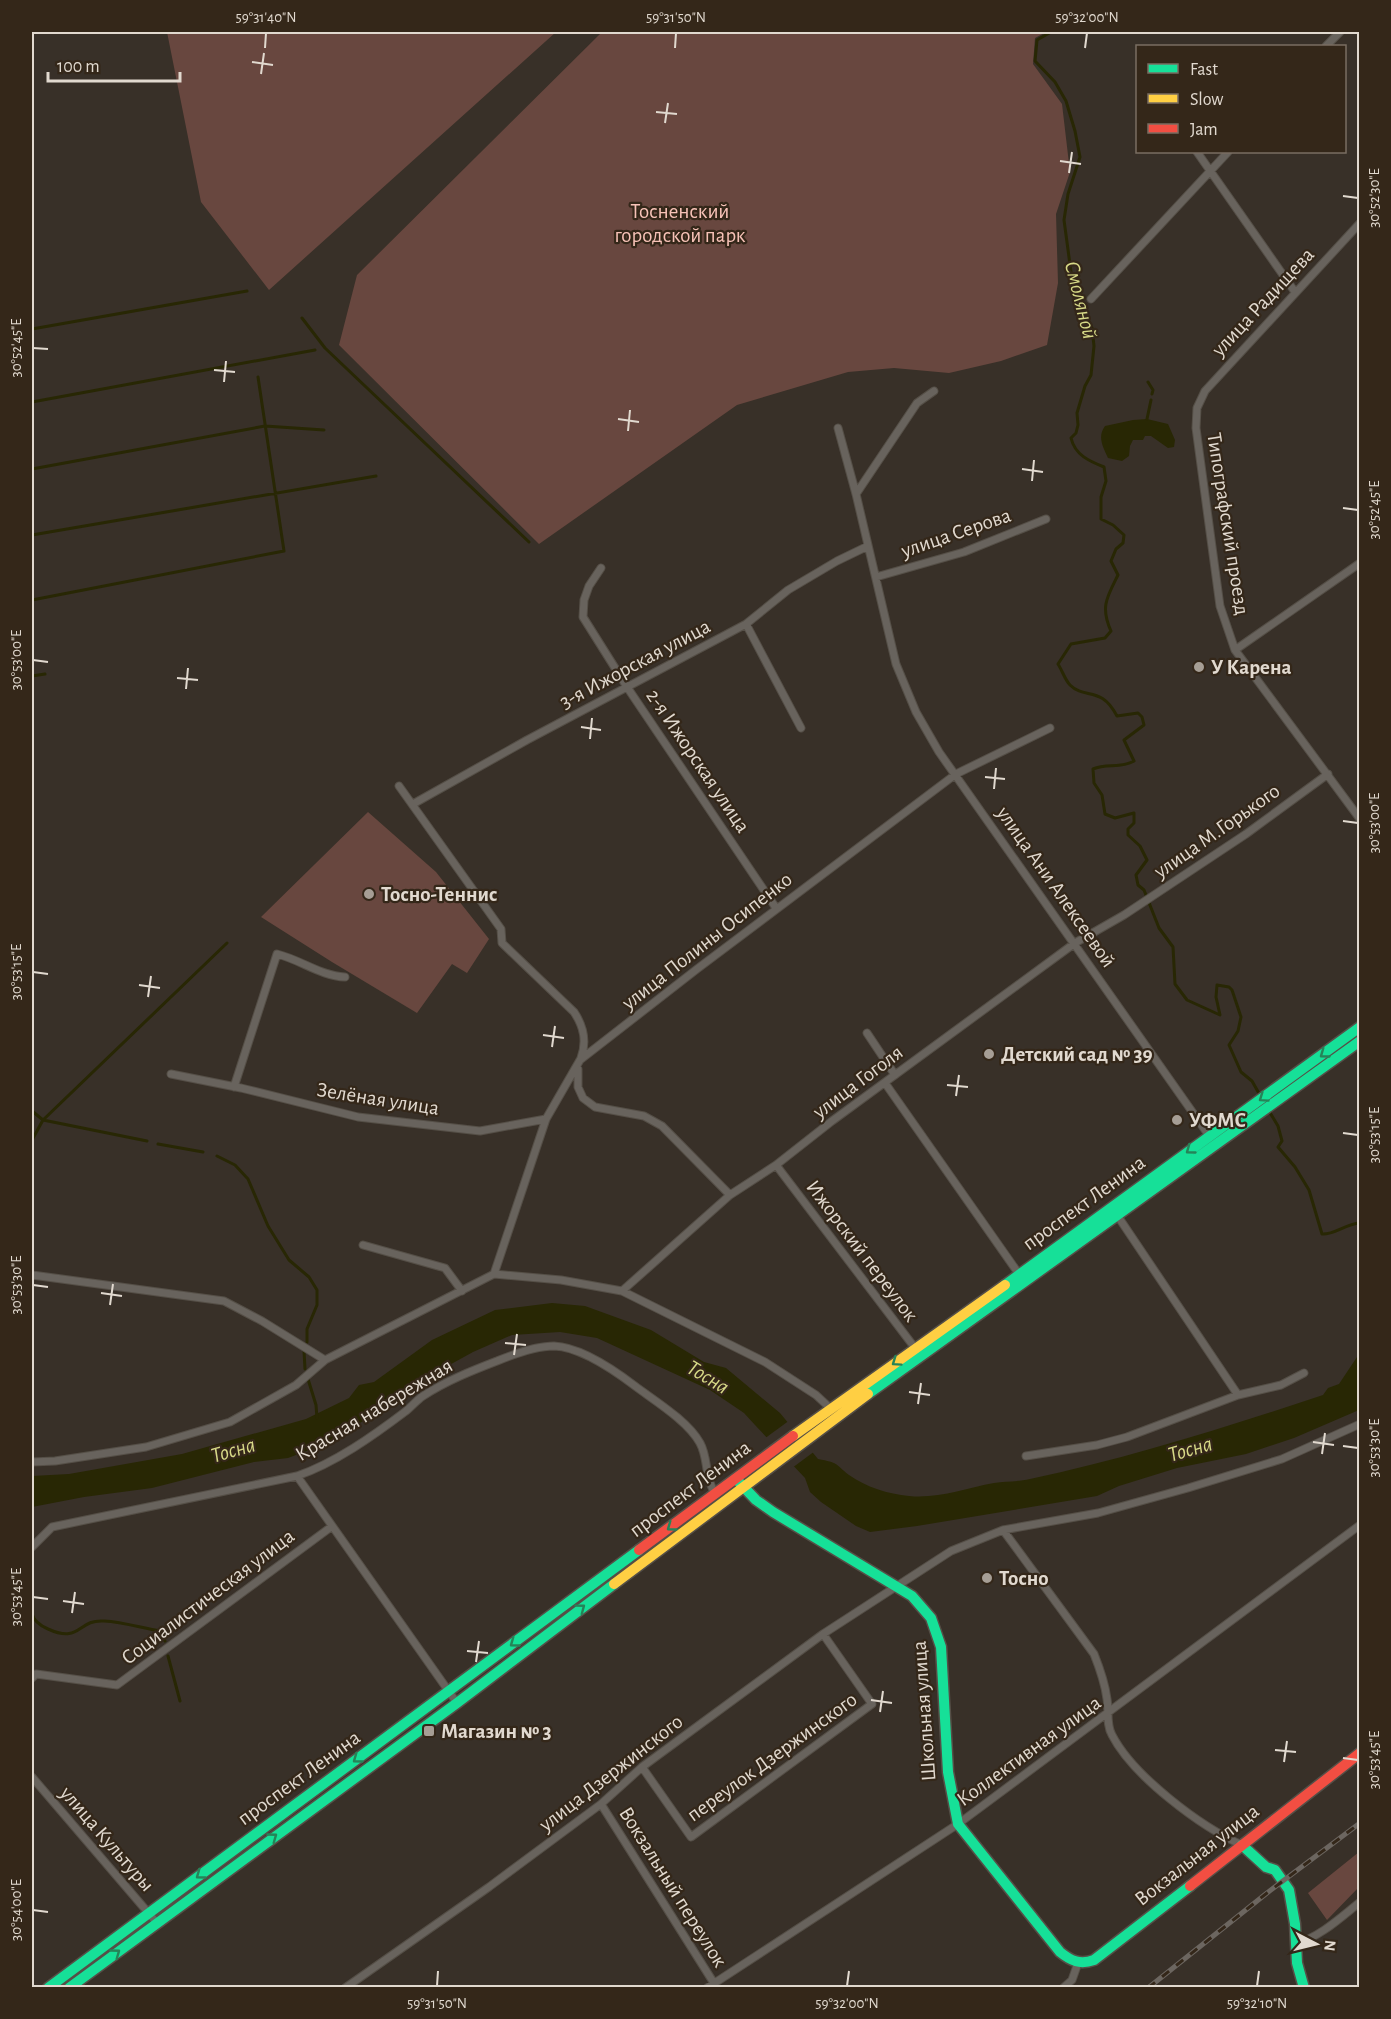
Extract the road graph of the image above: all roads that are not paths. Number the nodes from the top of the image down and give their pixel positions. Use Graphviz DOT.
graph roads {
  1 [pos="1340,32"];
  2 [pos="1327,45"];
  3 [pos="1198,153"];
  4 [pos="1226,153"];
  5 [pos="1209,171"];
  6 [pos="1359,225"];
  7 [pos="1295,292"];
  8 [pos="1091,299"];
  9 [pos="934,391"];
  10 [pos="1197,408"];
  11 [pos="838,428"];
  12 [pos="856,494"];
  13 [pos="1047,519"];
  14 [pos="868,546"];
  15 [pos="1359,562"];
  16 [pos="601,568"];
  17 [pos="876,577"];
  18 [pos="746,624"];
  19 [pos="1235,650"];
  20 [pos="627,687"];
  21 [pos="801,728"];
  22 [pos="1050,728"];
  23 [pos="956,774"];
  24 [pos="1328,774"];
  25 [pos="399,786"];
  26 [pos="413,804"];
  27 [pos="1359,819"];
  28 [pos="777,908"];
  29 [pos="1124,915"];
  30 [pos="1075,943"];
  31 [pos="345,977"];
  32 [pos="1359,1027"];
  33 [pos="867,1033"];
  34 [pos="1359,1041"];
  35 [pos="580,1060"];
  36 [pos="171,1074"];
  37 [pos="895,1075"];
  38 [pos="885,1083"];
  39 [pos="1291,1085"];
  40 [pos="234,1087"];
  41 [pos="546,1119"];
  42 [pos="1212,1140"];
  43 [pos="776,1165"];
  44 [pos="730,1195"];
  45 [pos="1117,1215"];
  46 [pos="363,1245"];
  47 [pos="494,1274"];
  48 [pos="32,1275"];
  49 [pos="1022,1278"];
  50 [pos="462,1291"];
  51 [pos="622,1291"];
  52 [pos="918,1352"];
  53 [pos="325,1360"];
  54 [pos="1304,1373"];
  55 [pos="1238,1395"];
  56 [pos="830,1408"];
  57 [pos="822,1421"];
  58 [pos="1359,1424"];
  59 [pos="1026,1456"];
  60 [pos="32,1462"];
  61 [pos="297,1476"];
  62 [pos="739,1482"];
  63 [pos="716,1494"];
  64 [pos="1359,1526"];
  65 [pos="331,1527"];
  66 [pos="1003,1530"];
  67 [pos="32,1547"];
  68 [pos="897,1586"];
  69 [pos="823,1634"];
  70 [pos="32,1677"];
  71 [pos="449,1691"];
  72 [pos="457,1702"];
  73 [pos="1108,1712"];
  74 [pos="1359,1753"];
  75 [pos="642,1767"];
  76 [pos="32,1777"];
  77 [pos="602,1804"];
  78 [pos="958,1824"];
  79 [pos="1242,1845"];
  80 [pos="1359,1902"];
  81 [pos="149,1913"];
  82 [pos="157,1923"];
  83 [pos="1295,1944"];
  84 [pos="1078,1963"];
  85 [pos="355,1985"];
  86 [pos="715,1985"];
  87 [pos="48,1988"];
  88 [pos="69,1988"];
  89 [pos="345,1988"];
  90 [pos="707,1988"];
  91 [pos="1063,1988"];
  92 [pos="1304,1988"];
  1 -- 2 [label="street"];
  3 -- 5 [label="street"];
  4 -- 5 [label="street"];
  5 -- 7 [label="street"];
  5 -- 8 [label="street"];
  6 -- 7 [label="street, улица Радищева"];
  7 -- 10 [label="street, улица Радищева"];
  9 -- 12 [label="street"];
  10 -- 19 [label="street, Типографский проезд"];
  11 -- 12 [label="street, улица Ани Алексеевой"];
  12 -- 14 [label="street, улица Ани Алексеевой"];
  13 -- 17 [label="street, улица Серова"];
  14 -- 17 [label="street, улица Ани Алексеевой"];
  14 -- 18 [label="street, 3-я Ижорская улица"];
  15 -- 19 [label="street"];
  16 -- 20 [label="street, 2-я Ижорская улица"];
  17 -- 23 [label="street, улица Ани Алексеевой"];
  18 -- 20 [label="street, 3-я Ижорская улица"];
  18 -- 21 [label="street"];
  19 -- 24 [label="street, Типографский проезд"];
  20 -- 26 [label="street, 3-я Ижорская улица"];
  20 -- 28 [label="street, 2-я Ижорская улица"];
  22 -- 23 [label="street, улица Полины Осипенко"];
  23 -- 28 [label="street, улица Полины Осипенко"];
  23 -- 30 [label="street, улица Ани Алексеевой"];
  24 -- 27 [label="street, Типографский проезд"];
  24 -- 29 [label="street, улица М.Горького"];
  25 -- 26 [label="street"];
  26 -- 35 [label="street"];
  28 -- 35 [label="street, улица Полины Осипенко"];
  29 -- 30 [label="street, улица Гоголя"];
  30 -- 37 [label="street, улица Гоголя"];
  30 -- 42 [label="street, улица Ани Алексеевой"];
  31 -- 40 [label="street"];
  32 -- 39 [label="main road, проспект Ленина, one-way"];
  33 -- 37 [label="street"];
  34 -- 39 [label="main road, проспект Ленина"];
  35 -- 41 [label="street, улица Полины Осипенко"];
  35 -- 44 [label="street"];
  36 -- 40 [label="street, Зелёная улица"];
  37 -- 38 [label="street, улица Гоголя"];
  38 -- 43 [label="street, улица Гоголя"];
  38 -- 49 [label="street"];
  39 -- 42 [label="main road, проспект Ленина"];
  40 -- 41 [label="street, Зелёная улица"];
  41 -- 47 [label="street, улица Полины Осипенко"];
  42 -- 45 [label="main road, проспект Ленина"];
  42 -- 49 [label="main road, проспект Ленина, one-way"];
  43 -- 44 [label="street, улица Гоголя"];
  43 -- 52 [label="street, Ижорский переулок"];
  44 -- 51 [label="street, улица Гоголя"];
  45 -- 49 [label="main road, проспект Ленина"];
  45 -- 55 [label="street"];
  46 -- 50 [label="street"];
  47 -- 50 [label="street"];
  47 -- 51 [label="street"];
  48 -- 53 [label="street"];
  49 -- 52 [label="main road, проспект Ленина"];
  50 -- 53 [label="street"];
  51 -- 56 [label="street"];
  52 -- 56 [label="main road, проспект Ленина, one-way"];
  52 -- 57 [label="main road, проспект Ленина"];
  53 -- 60 [label="street"];
  54 -- 55 [label="street"];
  55 -- 59 [label="street"];
  56 -- 57 [label="main road, проспект Ленина"];
  57 -- 62 [label="main road, проспект Ленина"];
  58 -- 66 [label="street"];
  61 -- 63 [label="street, Красная набережная"];
  61 -- 65 [label="street"];
  61 -- 67 [label="street, Красная набережная"];
  62 -- 63 [label="main road, проспект Ленина"];
  62 -- 68 [label="main road, Школьная улица"];
  72 -- 62 [label="main road, проспект Ленина, one-way"];
  63 -- 71 [label="main road, проспект Ленина, one-way"];
  64 -- 73 [label="street, Коллективная улица"];
  65 -- 70 [label="street, Социалистическая улица"];
  65 -- 71 [label="street"];
  66 -- 68 [label="street"];
  66 -- 73 [label="street"];
  68 -- 69 [label="street, улица Дзержинского"];
  68 -- 78 [label="main road, Школьная улица"];
  69 -- 75 [label="street, улица Дзержинского"];
  69 -- 75 [label="street, переулок Дзержинского"];
  71 -- 72 [label="street"];
  71 -- 81 [label="main road, проспект Ленина, one-way"];
  82 -- 72 [label="main road, проспект Ленина, one-way"];
  73 -- 78 [label="street, Коллективная улица"];
  73 -- 79 [label="street"];
  74 -- 79 [label="main road, Вокзальная улица"];
  75 -- 77 [label="street, улица Дзержинского"];
  76 -- 81 [label="street, улица Культуры"];
  77 -- 85 [label="street, улица Дзержинского"];
  77 -- 86 [label="street, Вокзальный переулок"];
  78 -- 84 [label="main road, Школьная улица"];
  78 -- 86 [label="street, Коллективная улица"];
  79 -- 83 [label="main road"];
  79 -- 84 [label="main road, Вокзальная улица"];
  80 -- 83 [label="street"];
  81 -- 82 [label="street, улица Культуры"];
  81 -- 87 [label="main road, проспект Ленина"];
  88 -- 82 [label="main road, проспект Ленина, one-way"];
  83 -- 92 [label="main road"];
  84 -- 91 [label="street"];
  85 -- 89 [label="street, улица Дзержинского"];
  86 -- 90 [label="street, Коллективная улица"];
}
